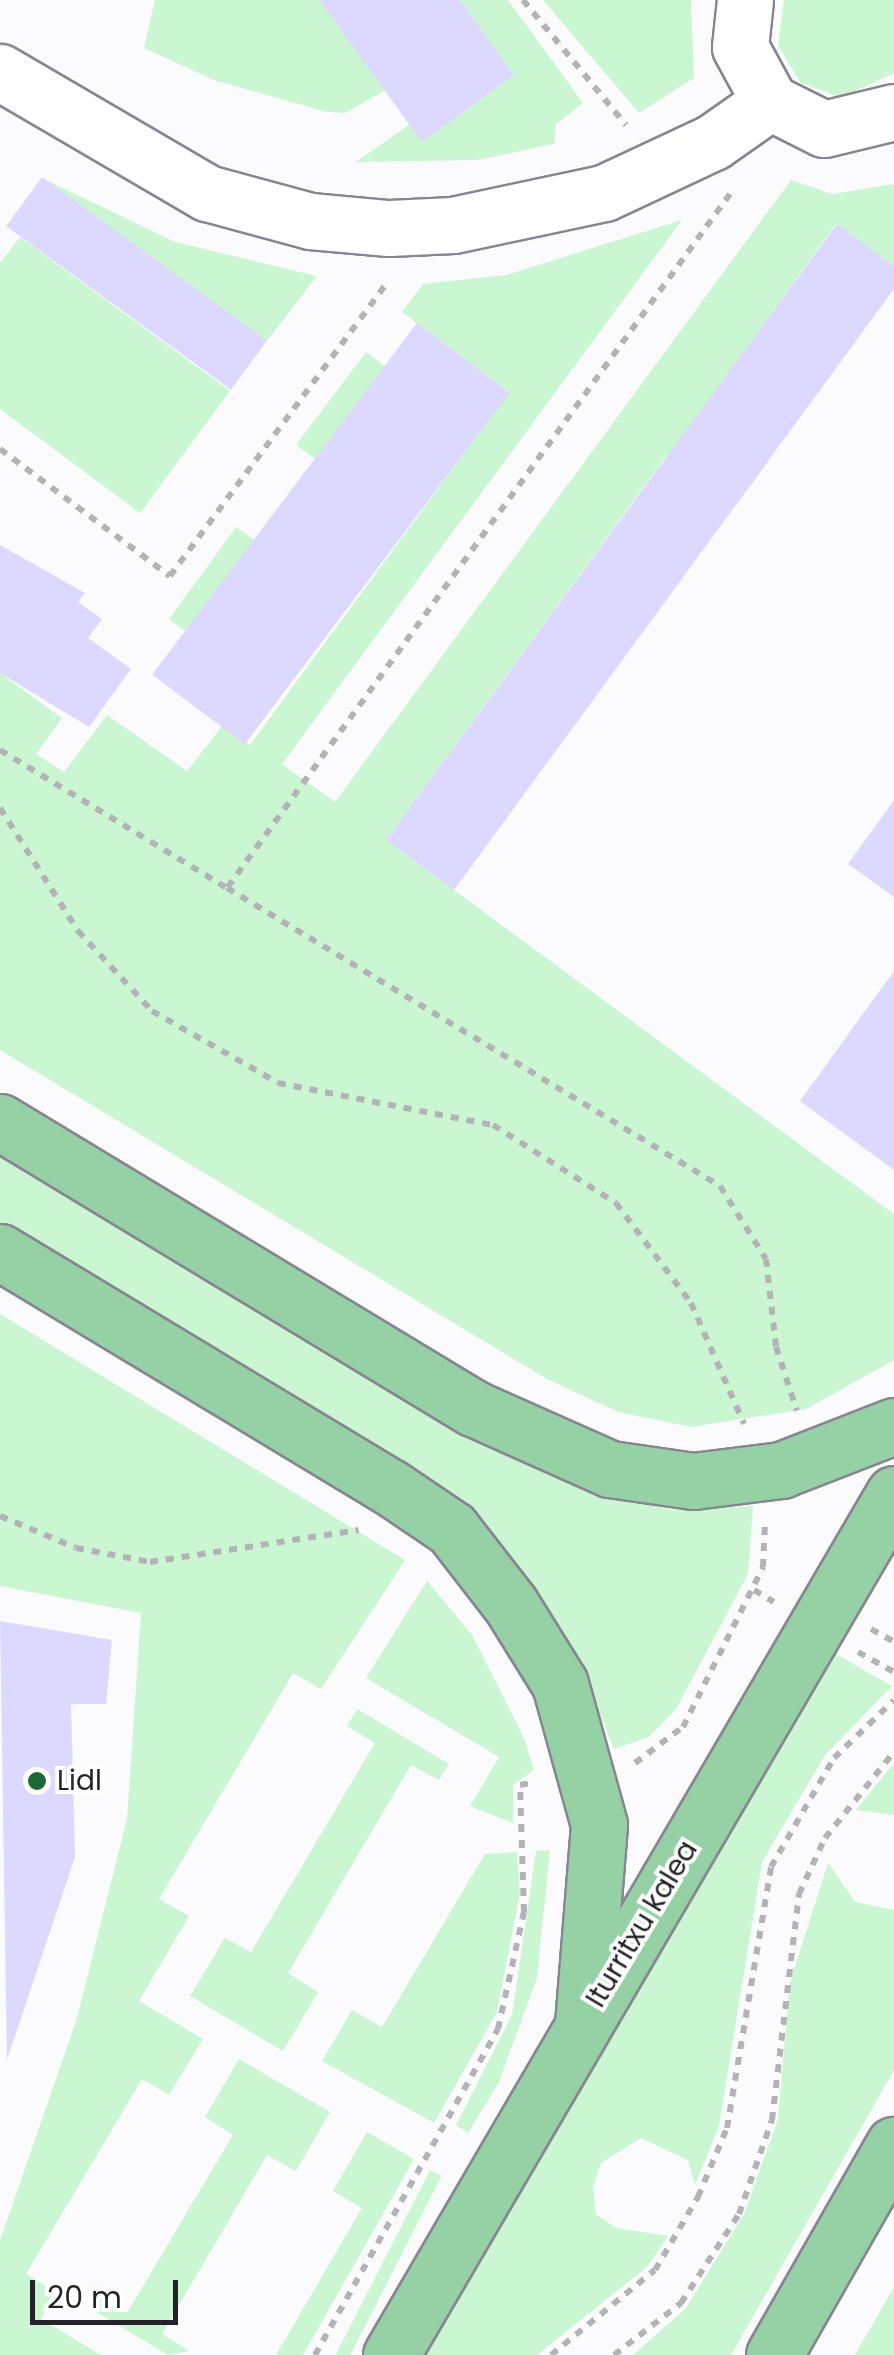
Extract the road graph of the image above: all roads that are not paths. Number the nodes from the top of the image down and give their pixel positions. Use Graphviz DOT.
graph roads {
  1 [pos="746,0"];
  2 [pos="0,72"];
  3 [pos="770,102"];
  4 [pos="894,112"];
  5 [pos="0,1122"];
  6 [pos="0,1252"];
  7 [pos="894,1426"];
  8 [pos="894,1494"];
  9 [pos="583,2022"];
  10 [pos="894,2145"];
  11 [pos="391,2355"];
  12 [pos="774,2355"];
  1 -- 3 [label="street"];
  2 -- 3 [label="street"];
  3 -- 4 [label="street"];
  5 -- 7 [label="main road"];
  6 -- 9 [label="main road"];
  8 -- 9 [label="main road, Iturritxu kalea"];
  9 -- 11 [label="main road, Iturritxu kalea"];
  10 -- 12 [label="main road"];
}
